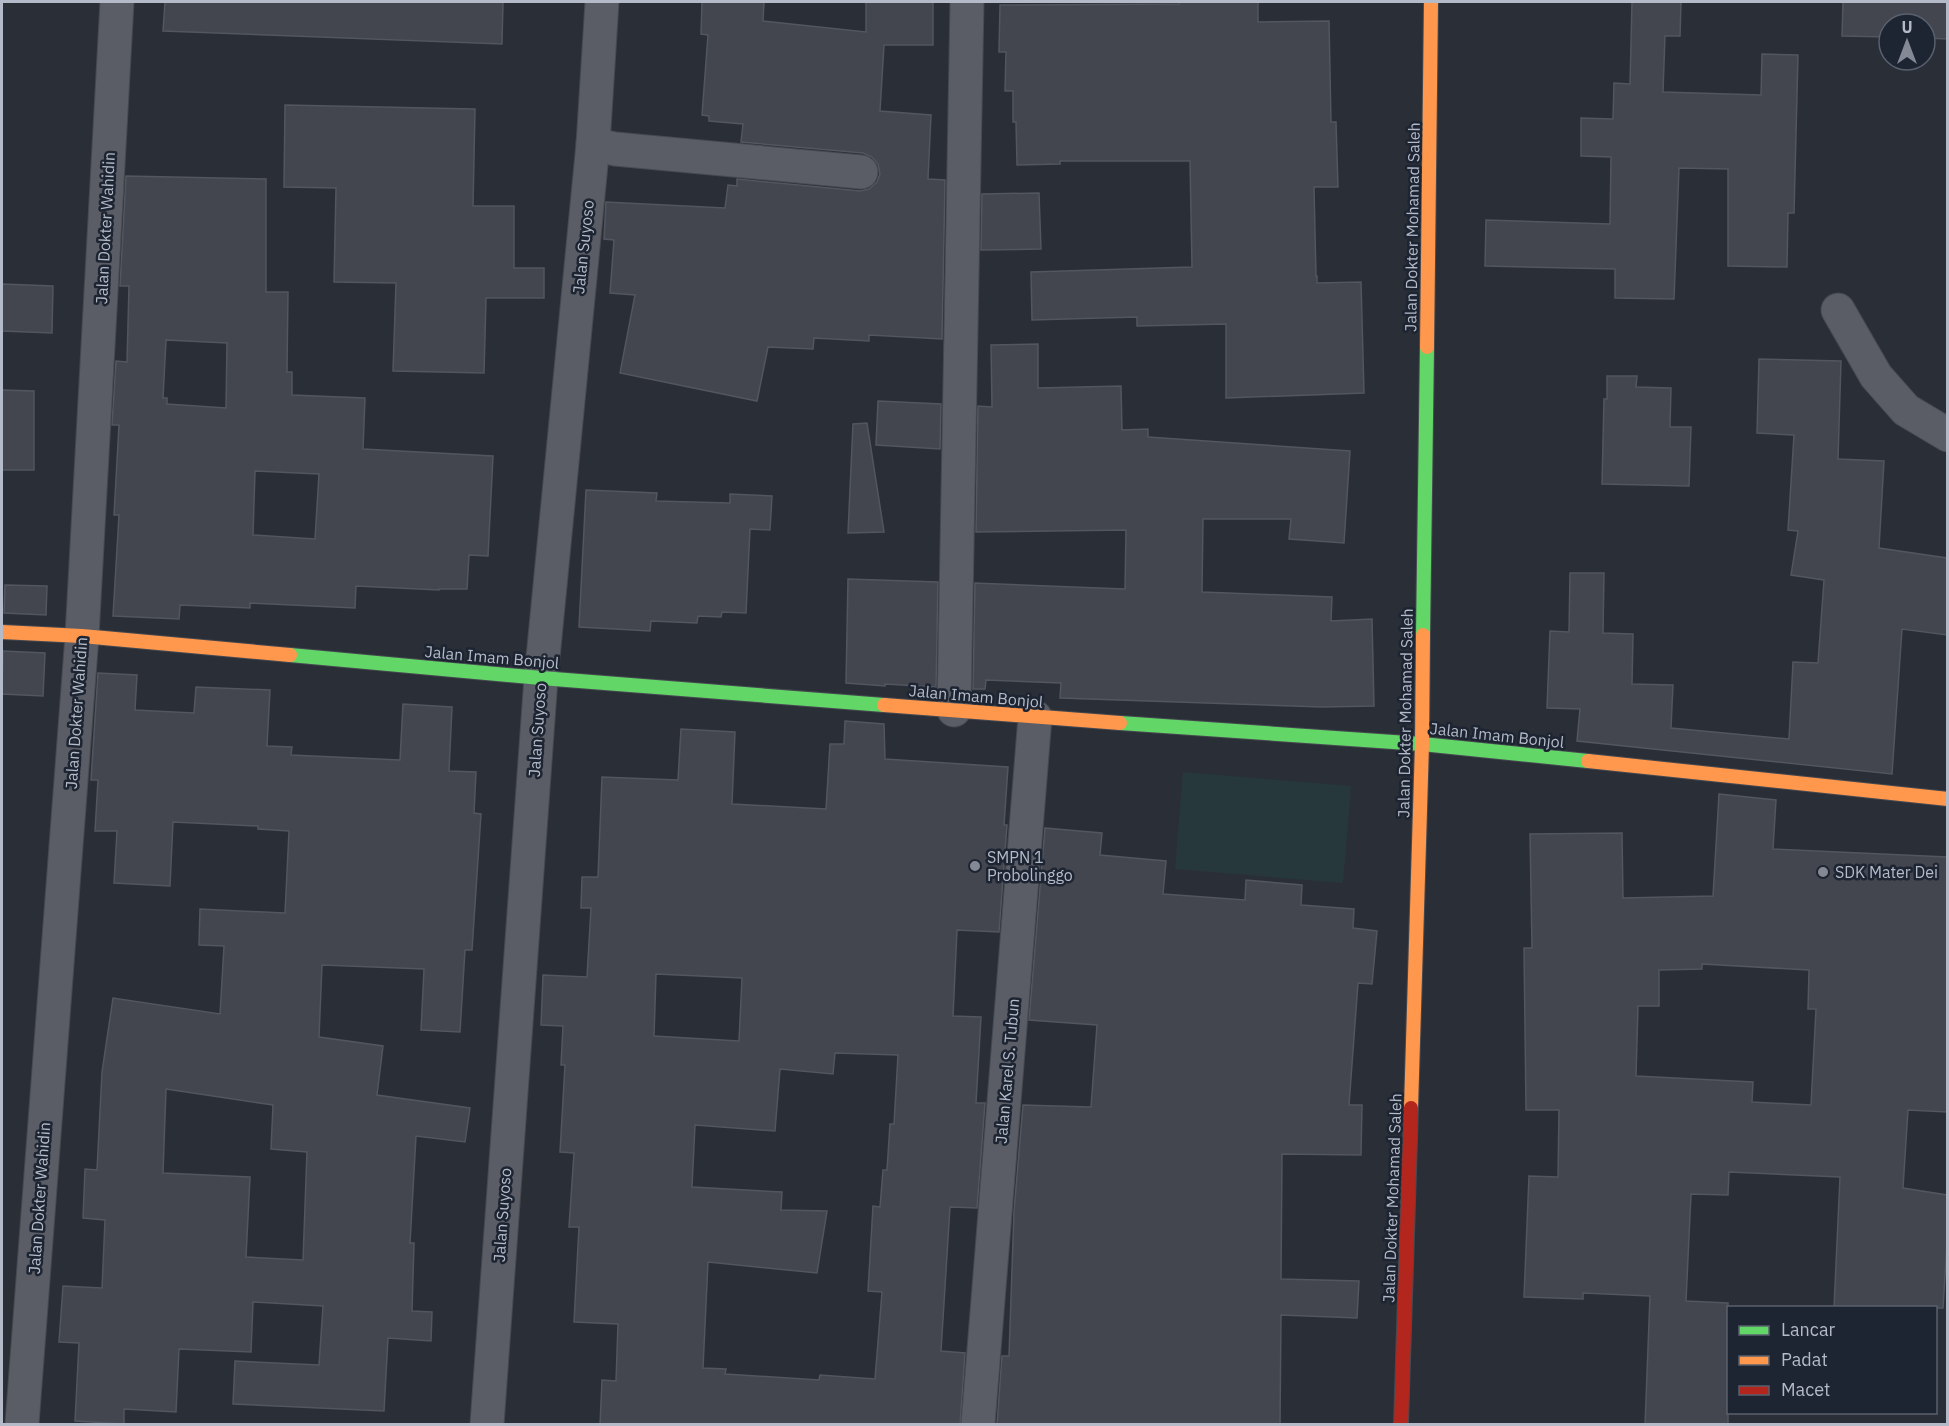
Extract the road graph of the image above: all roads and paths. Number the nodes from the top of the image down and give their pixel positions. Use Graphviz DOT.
graph roads {
  1 [pos="117,2"];
  2 [pos="602,2"];
  3 [pos="967,2"];
  4 [pos="1431,2"];
  5 [pos="593,144"];
  6 [pos="861,172"];
  7 [pos="1838,310"];
  8 [pos="1947,435"];
  9 [pos="2,632"];
  10 [pos="81,636"];
  11 [pos="541,678"];
  12 [pos="954,710"];
  13 [pos="1035,717"];
  14 [pos="1422,744"];
  15 [pos="1947,799"];
  16 [pos="22,1425"];
  17 [pos="486,1425"];
  18 [pos="978,1425"];
  19 [pos="1401,1425"];
  1 -- 10 [label="street, Jalan Dokter Wahidin"];
  2 -- 5 [label="street, Jalan Suyoso"];
  3 -- 12 [label="street"];
  4 -- 14 [label="street, Jalan Dokter Mohamad Saleh"];
  5 -- 6 [label="street"];
  5 -- 11 [label="street, Jalan Suyoso"];
  7 -- 8 [label="street"];
  9 -- 10 [label="street, Jalan Imam Bonjol"];
  10 -- 11 [label="street, Jalan Imam Bonjol"];
  10 -- 16 [label="street, Jalan Dokter Wahidin"];
  11 -- 12 [label="street, Jalan Imam Bonjol"];
  11 -- 17 [label="street, Jalan Suyoso"];
  12 -- 13 [label="street, Jalan Imam Bonjol"];
  13 -- 14 [label="street, Jalan Imam Bonjol"];
  13 -- 18 [label="street, Jalan Karel S. Tubun"];
  14 -- 15 [label="street, Jalan Imam Bonjol"];
  14 -- 19 [label="street, Jalan Dokter Mohamad Saleh"];
}
